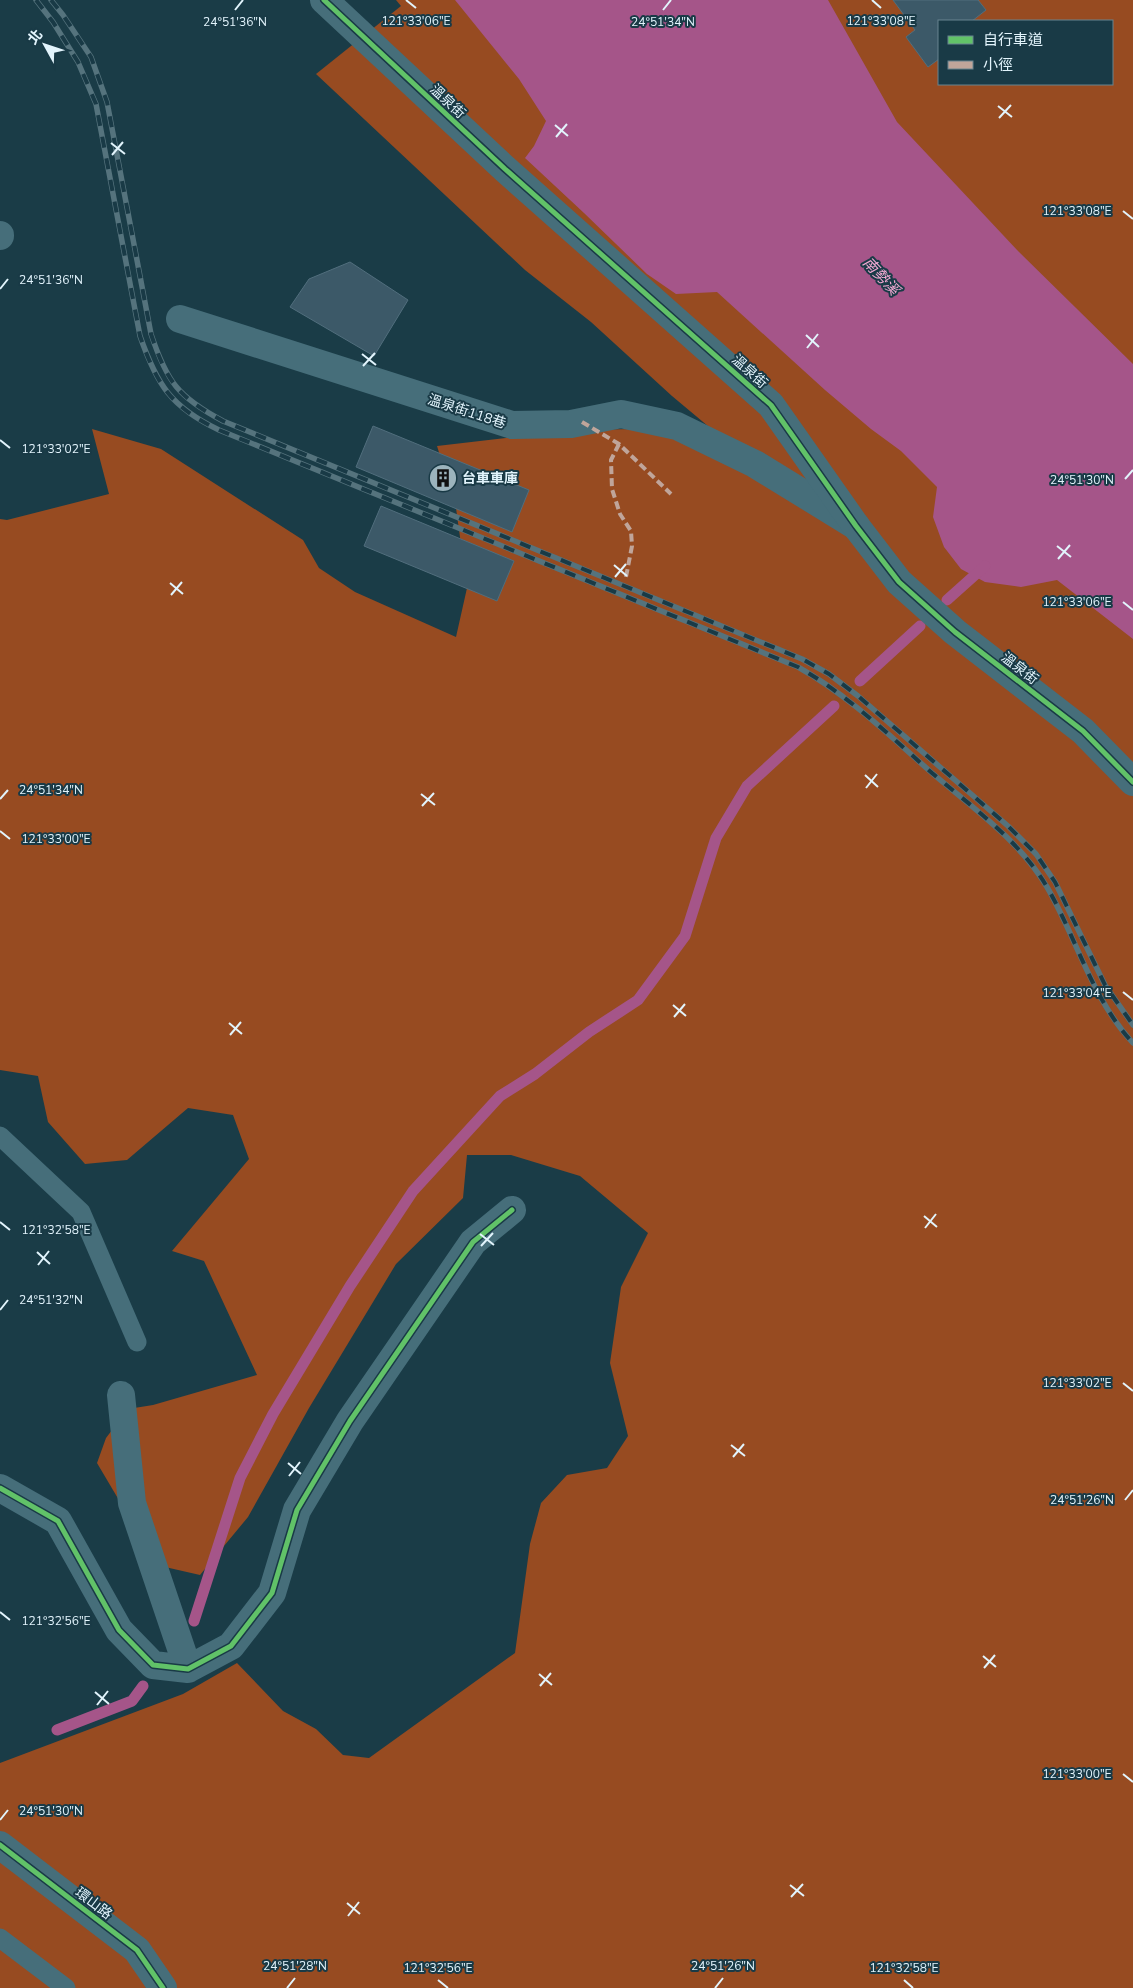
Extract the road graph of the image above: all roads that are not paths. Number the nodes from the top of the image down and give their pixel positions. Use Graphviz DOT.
graph roads {
  1 [pos="324,0"];
  2 [pos="180,319"];
  3 [pos="856,526"];
  4 [pos="1133,782"];
  5 [pos="0,1136"];
  6 [pos="512,1210"];
  7 [pos="137,1342"];
  8 [pos="121,1396"];
  9 [pos="0,1488"];
  10 [pos="188,1669"];
  11 [pos="0,1845"];
  12 [pos="0,1938"];
  13 [pos="66,1988"];
  14 [pos="164,1988"];
  1 -- 3 [label="street, 溫泉街"];
  2 -- 3 [label="street, 溫泉街118巷"];
  3 -- 4 [label="street, 溫泉街"];
  5 -- 7 [label="lane"];
  6 -- 10 [label="street"];
  8 -- 10 [label="street"];
  9 -- 10 [label="street"];
  11 -- 14 [label="street, 環山路"];
  12 -- 13 [label="lane"];
}
